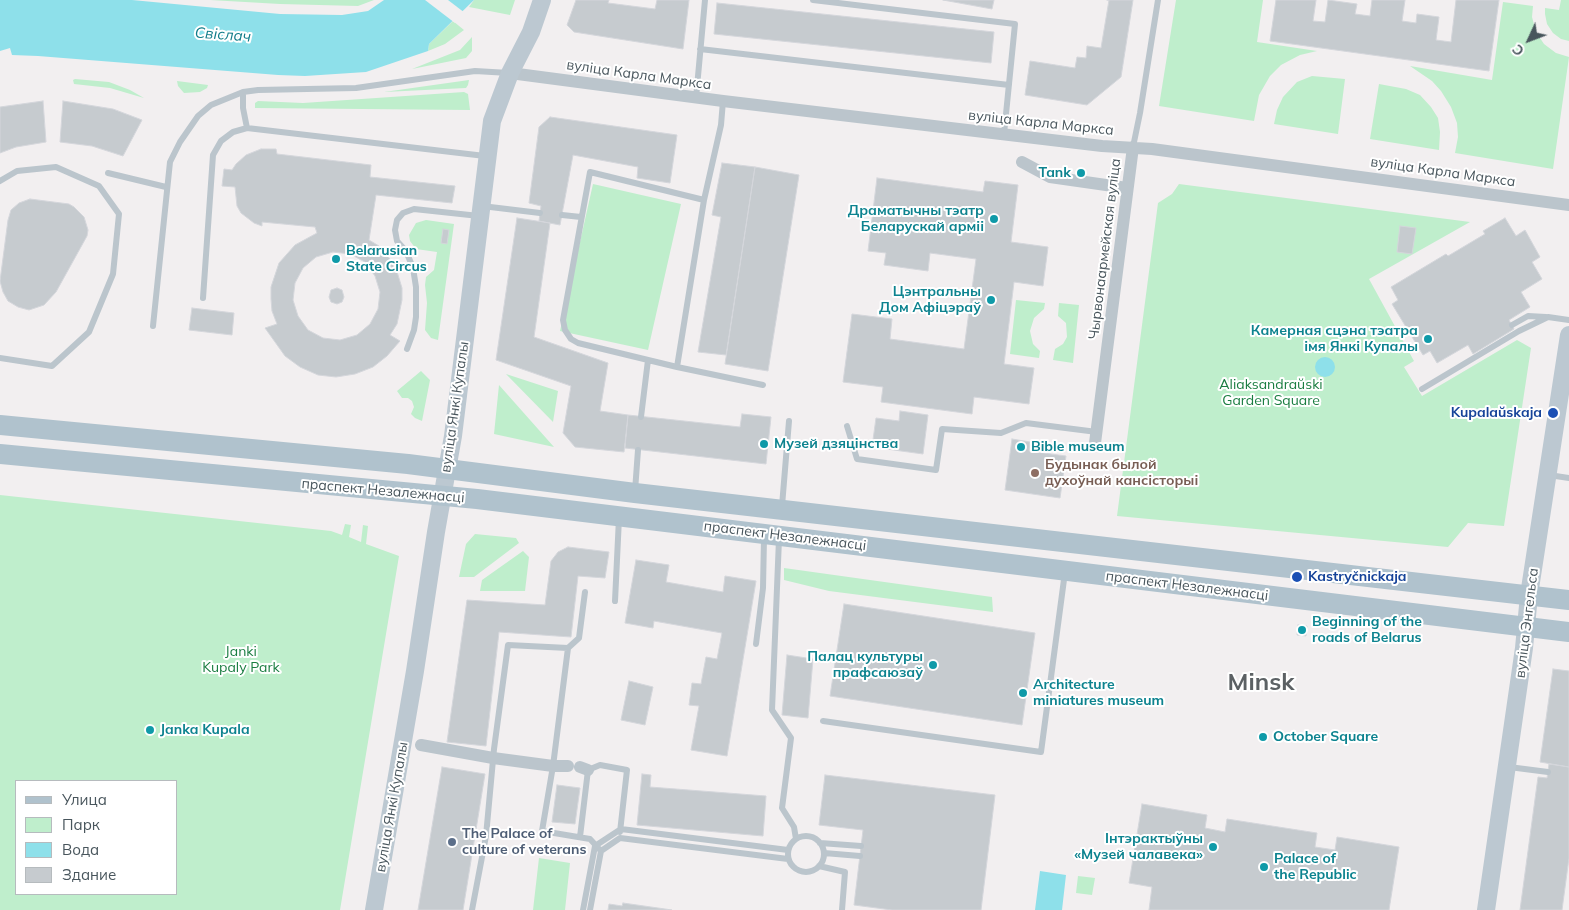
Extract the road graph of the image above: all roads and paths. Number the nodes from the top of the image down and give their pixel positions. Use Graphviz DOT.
graph roads {
  1 [pos="542,0"];
  2 [pos="705,0"];
  3 [pos="813,0"];
  4 [pos="1158,0"];
  5 [pos="700,49"];
  6 [pos="510,73"];
  7 [pos="1008,85"];
  8 [pos="243,92"];
  9 [pos="696,98"];
  10 [pos="724,101"];
  11 [pos="247,128"];
  12 [pos="1004,134"];
  13 [pos="1132,147"];
  14 [pos="488,156"];
  15 [pos="1022,162"];
  16 [pos="108,173"];
  17 [pos="0,181"];
  18 [pos="166,187"];
  19 [pos="1127,188"];
  20 [pos="704,200"];
  21 [pos="1569,205"];
  22 [pos="480,211"];
  23 [pos="540,212"];
  24 [pos="562,215"];
  25 [pos="581,218"];
  26 [pos="203,298"];
  27 [pos="1548,317"];
  28 [pos="1569,320"];
  29 [pos="1512,325"];
  30 [pos="153,326"];
  31 [pos="1568,345"];
  32 [pos="408,349"];
  33 [pos="0,358"];
  34 [pos="648,360"];
  35 [pos="677,367"];
  36 [pos="763,385"];
  37 [pos="1422,389"];
  38 [pos="641,417"];
  39 [pos="789,421"];
  40 [pos="0,425"];
  41 [pos="847,426"];
  42 [pos="1096,438"];
  43 [pos="638,450"];
  44 [pos="0,454"];
  45 [pos="447,469"];
  46 [pos="1549,475"];
  47 [pos="1569,478"];
  48 [pos="634,493"];
  49 [pos="443,496"];
  50 [pos="782,510"];
  51 [pos="619,516"];
  52 [pos="772,535"];
  53 [pos="1065,571"];
  54 [pos="584,592"];
  55 [pos="1529,594"];
  56 [pos="615,600"];
  57 [pos="1569,600"];
  58 [pos="1526,627"];
  59 [pos="1569,632"];
  60 [pos="756,644"];
  61 [pos="568,648"];
  62 [pos="823,721"];
  63 [pos="411,747"];
  64 [pos="493,760"];
  65 [pos="1507,767"];
  66 [pos="552,768"];
  67 [pos="579,768"];
  68 [pos="1548,772"];
  69 [pos="621,829"];
  70 [pos="580,837"];
  71 [pos="620,838"];
  72 [pos="796,839"];
  73 [pos="820,843"];
  74 [pos="595,846"];
  75 [pos="861,846"];
  76 [pos="601,850"];
  77 [pos="788,850"];
  78 [pos="824,853"];
  79 [pos="860,856"];
  80 [pos="788,858"];
  81 [pos="819,866"];
  82 [pos="374,910"];
  83 [pos="472,910"];
  84 [pos="583,910"];
  85 [pos="590,910"];
  86 [pos="842,910"];
  87 [pos="1486,910"];
  1 -- 6 [label="main road, вуліца Янкі Купалы"];
  2 -- 5 [label="lane"];
  3 -- 7 [label="lane"];
  4 -- 13 [label="lane, Чырвонаармейская вуліца"];
  5 -- 7 [label="lane"];
  5 -- 9 [label="lane"];
  6 -- 8 [label="lane"];
  6 -- 9 [label="street, вуліца Карла Маркса"];
  6 -- 14 [label="main road, вуліца Янкі Купалы"];
  7 -- 12 [label="lane"];
  8 -- 11 [label="lane"];
  8 -- 18 [label="lane"];
  9 -- 10 [label="street, вуліца Карла Маркса"];
  10 -- 12 [label="street, вуліца Карла Маркса"];
  10 -- 20 [label="lane"];
  11 -- 14 [label="lane"];
  11 -- 26 [label="lane"];
  12 -- 13 [label="street, вуліца Карла Маркса"];
  13 -- 19 [label="street, Чырвонаармейская вуліца"];
  13 -- 21 [label="street, вуліца Карла Маркса"];
  14 -- 22 [label="main road, вуліца Янкі Купалы"];
  15 -- 19 [label="street"];
  16 -- 18 [label="lane"];
  17 -- 33 [label="lane"];
  18 -- 30 [label="lane"];
  19 -- 42 [label="street, Чырвонаармейская вуліца"];
  20 -- 25 [label="lane"];
  20 -- 35 [label="lane"];
  22 -- 23 [label="lane"];
  22 -- 32 [label="lane"];
  22 -- 45 [label="main road, вуліца Янкі Купалы"];
  24 -- 25 [label="lane"];
  25 -- 34 [label="lane"];
  27 -- 28 [label="lane"];
  27 -- 29 [label="lane"];
  27 -- 37 [label="lane"];
  31 -- 46 [label="main road, вуліца Энгельса"];
  34 -- 35 [label="lane"];
  34 -- 38 [label="lane"];
  35 -- 36 [label="lane"];
  39 -- 50 [label="lane"];
  40 -- 45 [label="main road, праспект Незалежнасці"];
  41 -- 42 [label="lane"];
  43 -- 48 [label="lane"];
  44 -- 49 [label="main road, праспект Незалежнасці"];
  45 -- 48 [label="main road, праспект Незалежнасці"];
  45 -- 49 [label="main road, вуліца Янкі Купалы"];
  46 -- 47 [label="lane"];
  46 -- 55 [label="main road, вуліца Энгельса"];
  48 -- 50 [label="main road, праспект Незалежнасці"];
  49 -- 51 [label="main road, праспект Незалежнасці"];
  49 -- 63 [label="main road, вуліца Янкі Купалы"];
  50 -- 55 [label="main road, праспект Незалежнасці"];
  51 -- 52 [label="main road, праспект Незалежнасці"];
  51 -- 56 [label="lane"];
  52 -- 53 [label="main road, праспект Незалежнасці"];
  52 -- 60 [label="lane"];
  52 -- 72 [label="lane"];
  53 -- 58 [label="main road, праспект Незалежнасці"];
  53 -- 62 [label="lane"];
  54 -- 61 [label="lane"];
  55 -- 57 [label="main road, праспект Незалежнасці"];
  55 -- 58 [label="main road, вуліца Энгельса"];
  58 -- 59 [label="main road, праспект Незалежнасці"];
  58 -- 65 [label="main road, вуліца Энгельса"];
  61 -- 64 [label="lane"];
  61 -- 66 [label="lane"];
  63 -- 64 [label="street"];
  63 -- 82 [label="main road, вуліца Янкі Купалы"];
  64 -- 66 [label="street"];
  64 -- 83 [label="lane"];
  65 -- 68 [label="lane"];
  65 -- 87 [label="main road, вуліца Энгельса"];
  66 -- 67 [label="street"];
  66 -- 70 [label="lane"];
  67 -- 69 [label="lane"];
  67 -- 70 [label="lane"];
  69 -- 71 [label="lane"];
  69 -- 74 [label="lane"];
  69 -- 77 [label="lane"];
  70 -- 74 [label="lane"];
  71 -- 76 [label="lane"];
  71 -- 80 [label="lane"];
  72 -- 73 [label="lane"];
  72 -- 77 [label="lane"];
  73 -- 75 [label="lane"];
  73 -- 78 [label="lane"];
  74 -- 76 [label="lane"];
  74 -- 84 [label="lane"];
  76 -- 85 [label="lane"];
  77 -- 80 [label="lane"];
  78 -- 79 [label="lane"];
  78 -- 81 [label="lane"];
  80 -- 81 [label="lane"];
  81 -- 86 [label="lane"];
}
